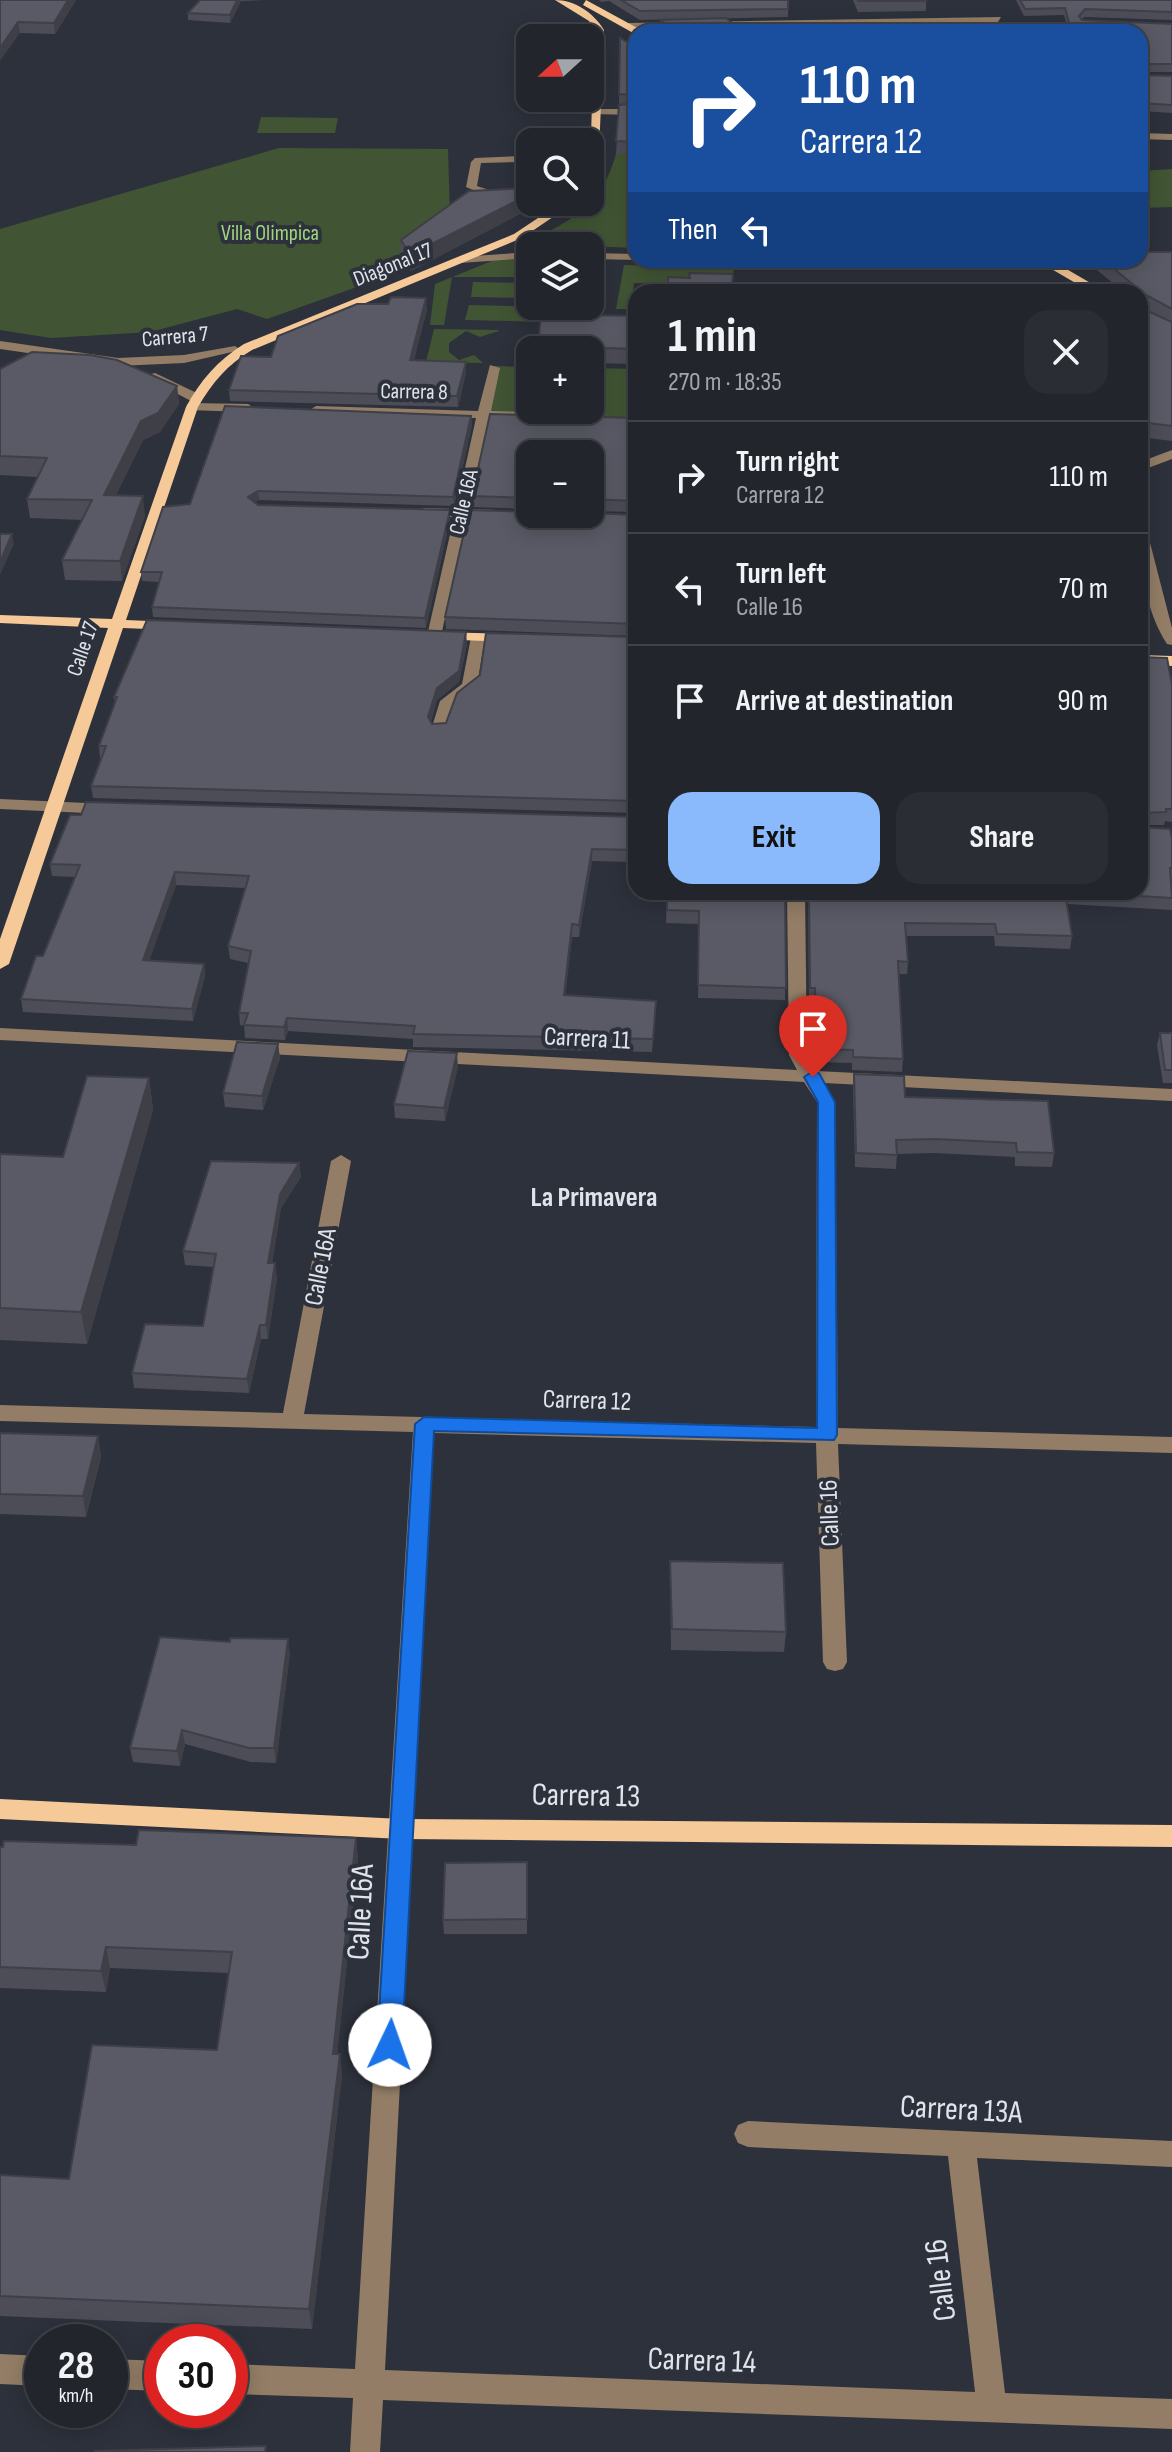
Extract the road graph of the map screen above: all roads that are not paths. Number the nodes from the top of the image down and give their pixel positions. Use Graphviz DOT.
graph roads {
  1 [pos="560,0"];
  2 [pos="581,0"];
  3 [pos="998,19"];
  4 [pos="597,24"];
  5 [pos="734,24"];
  6 [pos="628,26"];
  7 [pos="628,37"];
  8 [pos="604,45"];
  9 [pos="596,112"];
  10 [pos="604,112"];
  11 [pos="628,112"];
  12 [pos="594,128"];
  13 [pos="1148,136"];
  14 [pos="1172,137"];
  15 [pos="516,159"];
  16 [pos="516,193"];
  17 [pos="548,216"];
  18 [pos="524,232"];
  19 [pos="516,237"];
  20 [pos="516,254"];
  21 [pos="604,254"];
  22 [pos="628,255"];
  23 [pos="460,260"];
  24 [pos="1057,268"];
  25 [pos="1086,284"];
  26 [pos="0,345"];
  27 [pos="232,355"];
  28 [pos="118,362"];
  29 [pos="494,368"];
  30 [pos="194,402"];
  31 [pos="268,409"];
  32 [pos="299,409"];
  33 [pos="483,414"];
  34 [pos="516,415"];
  35 [pos="1148,450"];
  36 [pos="1172,453"];
  37 [pos="1148,464"];
  38 [pos="415,512"];
  39 [pos="462,513"];
  40 [pos="509,515"];
  41 [pos="1148,566"];
  42 [pos="0,619"];
  43 [pos="114,624"];
  44 [pos="183,627"];
  45 [pos="426,635"];
  46 [pos="478,637"];
  47 [pos="525,639"];
  48 [pos="1172,641"];
  49 [pos="1148,660"];
  50 [pos="1172,661"];
  51 [pos="439,730"];
  52 [pos="0,804"];
  53 [pos="53,808"];
  54 [pos="132,810"];
  55 [pos="796,900"];
  56 [pos="0,964"];
  57 [pos="0,1034"];
  58 [pos="813,1077"];
  59 [pos="1172,1095"];
  60 [pos="341,1161"];
  61 [pos="0,1413"];
  62 [pos="292,1420"];
  63 [pos="424,1424"];
  64 [pos="827,1435"];
  65 [pos="1172,1445"];
  66 [pos="835,1662"];
  67 [pos="0,1809"];
  68 [pos="402,1829"];
  69 [pos="1172,1836"];
  70 [pos="748,2134"];
  71 [pos="961,2144"];
  72 [pos="1172,2154"];
  73 [pos="0,2369"];
  74 [pos="24,2370"];
  75 [pos="248,2380"];
  76 [pos="369,2386"];
  77 [pos="992,2408"];
  78 [pos="1172,2414"];
  79 [pos="365,2452"];
  1 -- 4 [label="main road"];
  2 -- 6 [label="main road"];
  3 -- 5 [label="street"];
  7 -- 8 [label="main road"];
  9 -- 12 [label="main road"];
  10 -- 11 [label="street"];
  13 -- 14 [label="street"];
  15 -- 16 [label="street"];
  17 -- 18 [label="main road, Diagonal 17"];
  19 -- 23 [label="main road, Diagonal 17"];
  20 -- 23 [label="street"];
  21 -- 22 [label="street"];
  23 -- 27 [label="main road, Diagonal 17"];
  24 -- 25 [label="main road"];
  26 -- 28 [label="street, Carrera 7"];
  27 -- 28 [label="street, Carrera 7"];
  27 -- 30 [label="main road, Calle 17"];
  28 -- 30 [label="street, Carrera 7"];
  29 -- 33 [label="street, Calle 16A"];
  30 -- 31 [label="street"];
  30 -- 43 [label="main road, Calle 17"];
  32 -- 33 [label="street, Carrera 8"];
  33 -- 34 [label="street, Carrera 8"];
  33 -- 39 [label="street, Calle 16A"];
  35 -- 36 [label="street"];
  36 -- 37 [label="street"];
  38 -- 39 [label="street"];
  39 -- 40 [label="street"];
  39 -- 45 [label="street, Calle 16A"];
  41 -- 48 [label="street"];
  42 -- 43 [label="main road"];
  43 -- 44 [label="main road"];
  43 -- 53 [label="main road, Calle 17"];
  45 -- 46 [label="main road"];
  46 -- 47 [label="main road"];
  46 -- 51 [label="street"];
  49 -- 50 [label="main road"];
  52 -- 53 [label="street"];
  53 -- 54 [label="street"];
  53 -- 56 [label="main road, Calle 17"];
  55 -- 58 [label="street, Calle 16"];
  57 -- 58 [label="street, Carrera 11"];
  58 -- 59 [label="street, Carrera 11"];
  58 -- 64 [label="street, Calle 16"];
  60 -- 62 [label="street, Calle 16A"];
  61 -- 62 [label="street, Carrera 12"];
  62 -- 63 [label="street, Carrera 12"];
  63 -- 64 [label="street, Carrera 12"];
  63 -- 68 [label="street, Calle 16A"];
  64 -- 65 [label="street, Carrera 12"];
  64 -- 66 [label="street, Calle 16"];
  67 -- 68 [label="main road, Carrera 13"];
  68 -- 69 [label="main road, Carrera 13"];
  68 -- 76 [label="street, Calle 16A"];
  70 -- 71 [label="street, Carrera 13A"];
  71 -- 72 [label="street, Carrera 13A"];
  71 -- 77 [label="street, Calle 16"];
  73 -- 74 [label="street"];
  75 -- 76 [label="street, Carrera 14"];
  76 -- 77 [label="street, Carrera 14"];
  76 -- 79 [label="street, Calle 16A"];
  77 -- 78 [label="street, Carrera 14"];
}
